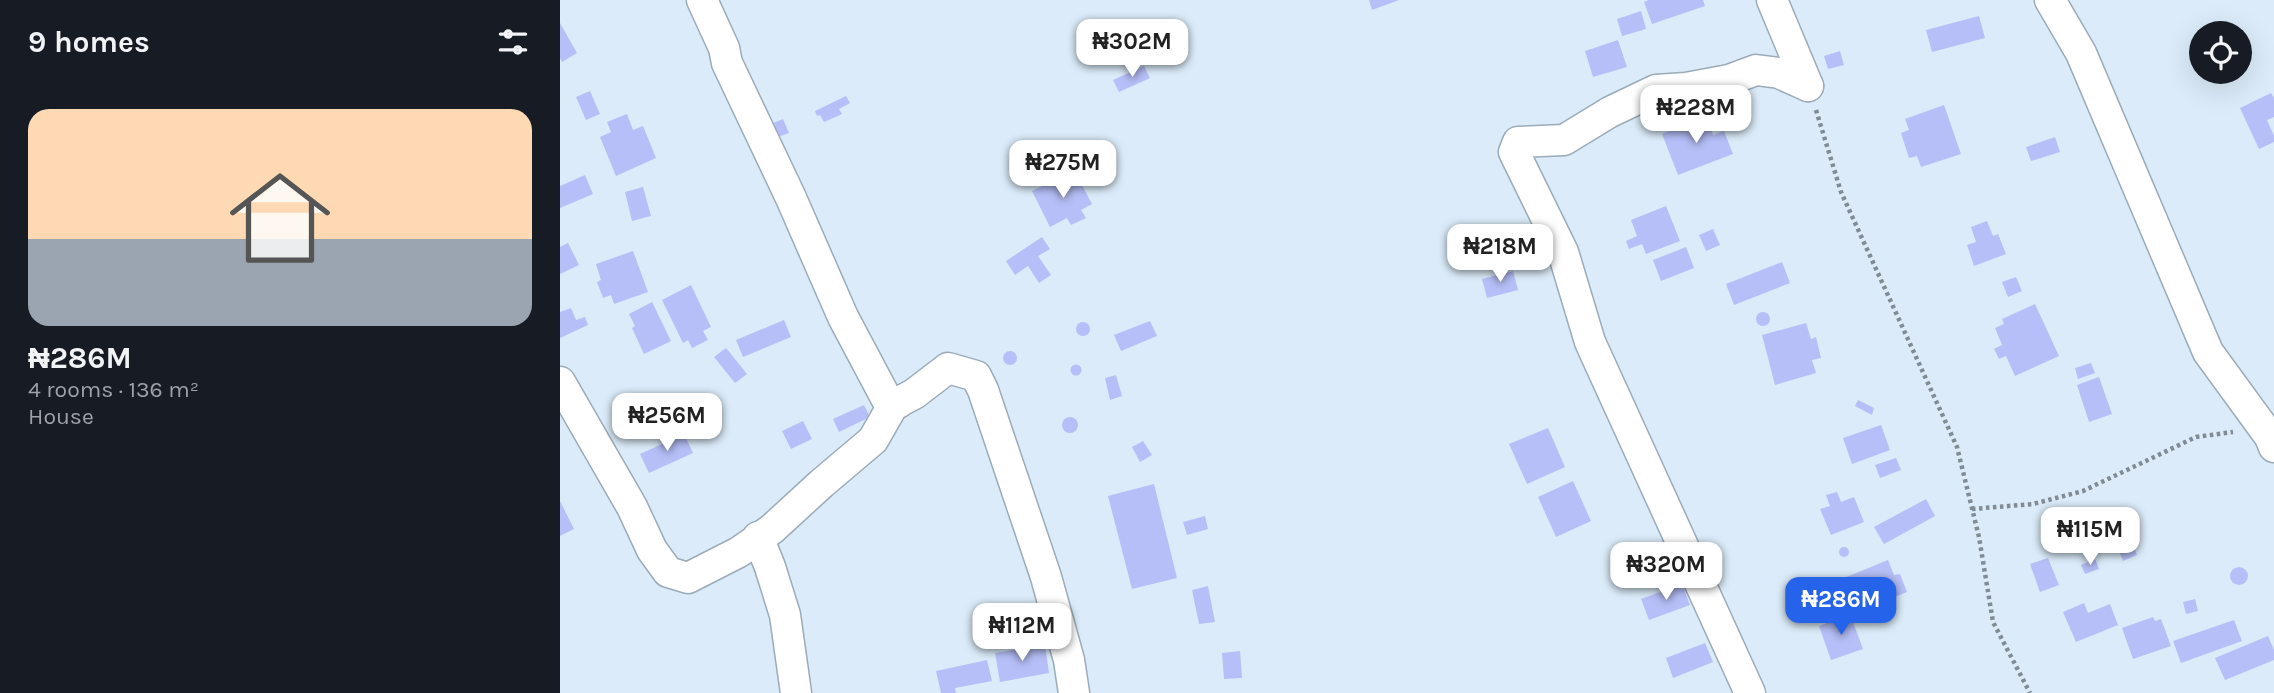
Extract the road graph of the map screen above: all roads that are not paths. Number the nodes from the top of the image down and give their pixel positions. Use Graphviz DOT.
graph roads {
  1 [pos="702,0"];
  2 [pos="1772,0"];
  3 [pos="2050,0"];
  4 [pos="560,382"];
  5 [pos="898,403"];
  6 [pos="2268,437"];
  7 [pos="755,550"];
  8 [pos="796,693"];
  9 [pos="1074,693"];
  10 [pos="1750,693"];
  1 -- 5 [label="street"];
  2 -- 10 [label="street"];
  3 -- 6 [label="street"];
  4 -- 7 [label="street"];
  5 -- 7 [label="street"];
  5 -- 9 [label="street"];
  7 -- 8 [label="street"];
}
